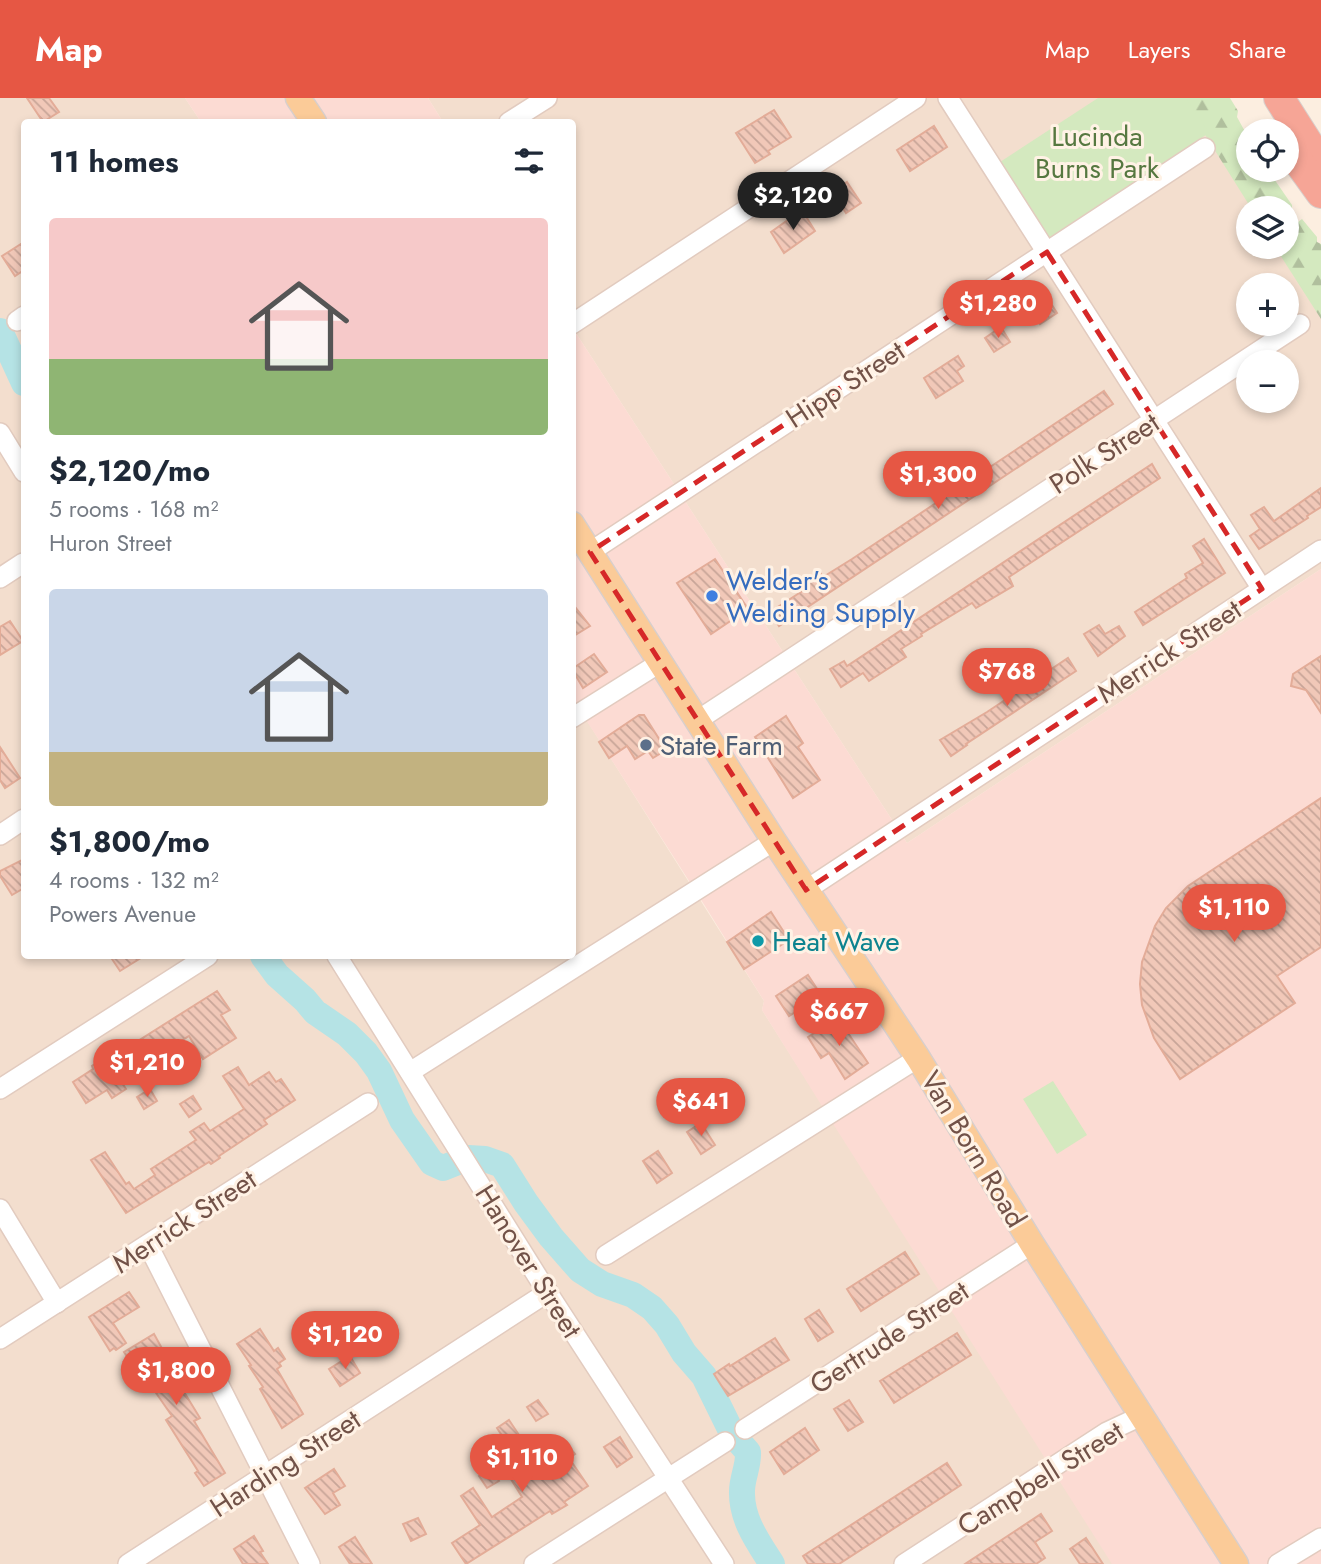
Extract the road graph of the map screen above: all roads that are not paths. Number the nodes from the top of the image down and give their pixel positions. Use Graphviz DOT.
graph roads {
  1 [pos="299,98"];
  2 [pos="547,98"];
  3 [pos="916,98"];
  4 [pos="948,98"];
  5 [pos="1256,98"];
  6 [pos="1279,98"];
  7 [pos="312,119"];
  8 [pos="514,119"];
  9 [pos="1270,119"];
  10 [pos="1205,148"];
  11 [pos="1299,162"];
  12 [pos="1321,164"];
  13 [pos="1321,193"];
  14 [pos="1046,252"];
  15 [pos="576,321"];
  16 [pos="1300,324"];
  17 [pos="1154,420"];
  18 [pos="0,433"];
  19 [pos="21,466"];
  20 [pos="576,530"];
  21 [pos="1321,550"];
  22 [pos="590,552"];
  23 [pos="21,564"];
  24 [pos="0,578"];
  25 [pos="1262,589"];
  26 [pos="661,662"];
  27 [pos="576,716"];
  28 [pos="698,720"];
  29 [pos="21,821"];
  30 [pos="0,835"];
  31 [pos="774,841"];
  32 [pos="806,890"];
  33 [pos="203,959"];
  34 [pos="339,959"];
  35 [pos="918,1058"];
  36 [pos="410,1072"];
  37 [pos="0,1089"];
  38 [pos="368,1102"];
  39 [pos="0,1209"];
  40 [pos="148,1244"];
  41 [pos="1032,1244"];
  42 [pos="606,1255"];
  43 [pos="548,1293"];
  44 [pos="57,1303"];
  45 [pos="0,1339"];
  46 [pos="1141,1416"];
  47 [pos="745,1429"];
  48 [pos="724,1442"];
  49 [pos="266,1476"];
  50 [pos="667,1478"];
  51 [pos="1321,1538"];
  52 [pos="128,1564"];
  53 [pos="310,1564"];
  54 [pos="534,1564"];
  55 [pos="724,1564"];
  56 [pos="904,1564"];
  57 [pos="1236,1564"];
  58 [pos="1278,1564"];
  1 -- 7 [label="main road"];
  2 -- 8 [label="street"];
  3 -- 15 [label="street"];
  4 -- 14 [label="street"];
  5 -- 9 [label="highway"];
  6 -- 12 [label="highway"];
  10 -- 14 [label="street, Hipp Street"];
  11 -- 13 [label="highway"];
  14 -- 17 [label="street"];
  14 -- 22 [label="street, Hipp Street"];
  16 -- 17 [label="street, Polk Street"];
  17 -- 25 [label="street"];
  17 -- 28 [label="street, Polk Street"];
  18 -- 19 [label="street"];
  20 -- 22 [label="main road, Van Born Road"];
  21 -- 25 [label="street, Merrick Street"];
  22 -- 26 [label="main road, Van Born Road"];
  23 -- 24 [label="street"];
  25 -- 32 [label="street, Merrick Street"];
  26 -- 27 [label="street"];
  26 -- 28 [label="main road, Van Born Road"];
  28 -- 31 [label="main road, Van Born Road"];
  29 -- 30 [label="street"];
  31 -- 32 [label="main road, Van Born Road"];
  31 -- 36 [label="street"];
  32 -- 35 [label="main road, Van Born Road"];
  33 -- 37 [label="street"];
  34 -- 36 [label="street, Hanover Street"];
  35 -- 41 [label="main road, Van Born Road"];
  35 -- 42 [label="street"];
  36 -- 43 [label="street, Hanover Street"];
  38 -- 40 [label="street, Merrick Street"];
  39 -- 44 [label="street"];
  40 -- 44 [label="street, Merrick Street"];
  40 -- 49 [label="street"];
  41 -- 46 [label="main road, Van Born Road"];
  41 -- 47 [label="street, Gertrude Street"];
  43 -- 49 [label="street, Harding Street"];
  43 -- 50 [label="street, Hanover Street"];
  44 -- 45 [label="street, Merrick Street"];
  46 -- 56 [label="street, Campbell Street"];
  46 -- 57 [label="main road, Van Born Road"];
  48 -- 50 [label="street"];
  49 -- 52 [label="street, Harding Street"];
  49 -- 53 [label="street"];
  50 -- 54 [label="street"];
  50 -- 55 [label="street, Hanover Street"];
  51 -- 58 [label="street"];
}
